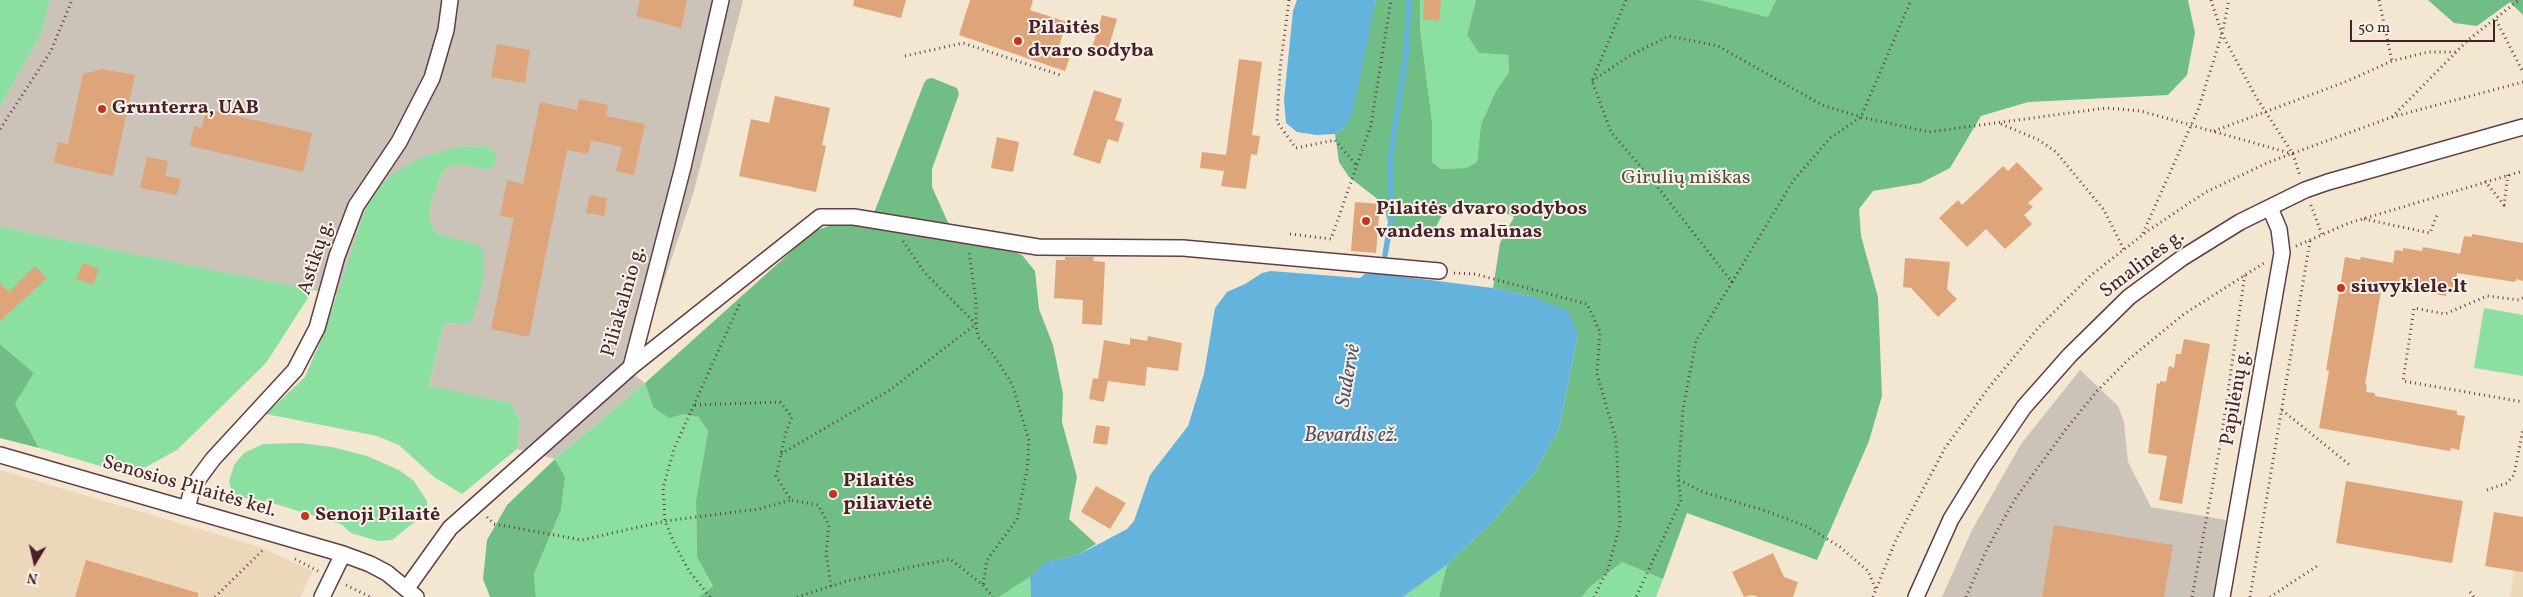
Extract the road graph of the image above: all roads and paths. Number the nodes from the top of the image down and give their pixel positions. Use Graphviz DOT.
graph roads {
  1 [pos="72,0"];
  2 [pos="450,0"];
  3 [pos="721,0"];
  4 [pos="1289,0"];
  5 [pos="1391,0"];
  6 [pos="1626,0"];
  7 [pos="1910,0"];
  8 [pos="2212,0"];
  9 [pos="2229,0"];
  10 [pos="2379,0"];
  11 [pos="2520,0"];
  12 [pos="2496,20"];
  13 [pos="2222,34"];
  14 [pos="2456,52"];
  15 [pos="905,56"];
  16 [pos="2392,61"];
  17 [pos="2523,72"];
  18 [pos="1060,75"];
  19 [pos="1592,81"];
  20 [pos="2266,112"];
  21 [pos="1861,117"];
  22 [pos="2392,117"];
  23 [pos="2000,123"];
  24 [pos="2192,125"];
  25 [pos="2523,127"];
  26 [pos="0,129"];
  27 [pos="2214,131"];
  28 [pos="1358,166"];
  29 [pos="2523,171"];
  30 [pos="2508,174"];
  31 [pos="2485,181"];
  32 [pos="2270,208"];
  33 [pos="2438,212"];
  34 [pos="2363,219"];
  35 [pos="892,223"];
  36 [pos="1290,234"];
  37 [pos="967,235"];
  38 [pos="2142,235"];
  39 [pos="2310,240"];
  40 [pos="2124,250"];
  41 [pos="2282,253"];
  42 [pos="1439,271"];
  43 [pos="1475,274"];
  44 [pos="2245,274"];
  45 [pos="1732,282"];
  46 [pos="743,296"];
  47 [pos="2523,298"];
  48 [pos="976,324"];
  49 [pos="631,367"];
  50 [pos="2523,402"];
  51 [pos="695,405"];
  52 [pos="2282,410"];
  53 [pos="2523,429"];
  54 [pos="781,454"];
  55 [pos="0,455"];
  56 [pos="2351,466"];
  57 [pos="1678,480"];
  58 [pos="2487,490"];
  59 [pos="791,500"];
  60 [pos="475,506"];
  61 [pos="187,508"];
  62 [pos="665,520"];
  63 [pos="260,529"];
  64 [pos="343,554"];
  65 [pos="292,558"];
  66 [pos="2317,566"];
  67 [pos="332,578"];
  68 [pos="983,585"];
  69 [pos="831,586"];
  70 [pos="1876,590"];
  71 [pos="411,592"];
  72 [pos="2470,592"];
  73 [pos="215,597"];
  74 [pos="322,597"];
  75 [pos="370,597"];
  76 [pos="710,597"];
  77 [pos="796,597"];
  78 [pos="993,597"];
  79 [pos="1594,597"];
  80 [pos="1636,597"];
  81 [pos="1916,597"];
  82 [pos="1966,597"];
  83 [pos="2192,597"];
  84 [pos="2222,597"];
  85 [pos="2250,597"];
  86 [pos="2270,597"];
  87 [pos="2474,597"];
  1 -- 26 [label="path"];
  2 -- 61 [label="street, Astikų g."];
  3 -- 49 [label="street, Piliakalnio g."];
  4 -- 28 [label="path"];
  5 -- 28 [label="path"];
  6 -- 19 [label="path"];
  7 -- 21 [label="path"];
  8 -- 13 [label="path"];
  9 -- 13 [label="path"];
  10 -- 16 [label="path"];
  11 -- 12 [label="path"];
  12 -- 14 [label="path"];
  12 -- 17 [label="path"];
  13 -- 20 [label="path"];
  13 -- 24 [label="path"];
  14 -- 16 [label="path"];
  14 -- 22 [label="path"];
  15 -- 18 [label="path"];
  16 -- 20 [label="path"];
  19 -- 21 [label="path"];
  19 -- 45 [label="path"];
  20 -- 27 [label="path"];
  20 -- 27 [label="path"];
  21 -- 23 [label="path"];
  21 -- 45 [label="path"];
  23 -- 24 [label="path"];
  23 -- 40 [label="path"];
  24 -- 27 [label="path"];
  24 -- 38 [label="path"];
  25 -- 32 [label="street, Smalinės g."];
  28 -- 36 [label="path"];
  29 -- 30 [label="path"];
  30 -- 31 [label="path"];
  30 -- 31 [label="path"];
  31 -- 34 [label="path"];
  32 -- 41 [label="street, Papilėnų g."];
  32 -- 81 [label="street, Smalinės g."];
  33 -- 34 [label="path"];
  34 -- 39 [label="path"];
  35 -- 37 [label="street"];
  35 -- 48 [label="path"];
  35 -- 49 [label="street"];
  37 -- 42 [label="street"];
  37 -- 48 [label="path"];
  39 -- 41 [label="path"];
  39 -- 52 [label="path"];
  41 -- 44 [label="path"];
  41 -- 84 [label="street, Papilėnų g."];
  43 -- 79 [label="path"];
  44 -- 82 [label="path"];
  44 -- 83 [label="path"];
  45 -- 57 [label="path"];
  46 -- 51 [label="path"];
  47 -- 50 [label="path"];
  48 -- 54 [label="path"];
  48 -- 68 [label="path"];
  49 -- 60 [label="street, Piliakalnio g."];
  51 -- 54 [label="path"];
  51 -- 62 [label="path"];
  52 -- 56 [label="path"];
  52 -- 85 [label="path"];
  53 -- 58 [label="path"];
  54 -- 59 [label="path"];
  55 -- 61 [label="street, Senosios Pilaitės kel."];
  57 -- 70 [label="path"];
  57 -- 80 [label="path"];
  59 -- 62 [label="path"];
  59 -- 69 [label="path"];
  60 -- 62 [label="path"];
  60 -- 71 [label="street, Piliakalnio g."];
  61 -- 63 [label="street, Senosios Pilaitės kel."];
  62 -- 76 [label="path"];
  63 -- 64 [label="street, Senosios Pilaitės kel."];
  63 -- 73 [label="path"];
  64 -- 67 [label="street"];
  64 -- 71 [label="street, Senosios Pilaitės kel."];
  65 -- 67 [label="path"];
  66 -- 86 [label="path"];
  67 -- 74 [label="street"];
  67 -- 75 [label="path"];
  68 -- 69 [label="path"];
  68 -- 78 [label="path"];
  69 -- 77 [label="path"];
  72 -- 87 [label="path"];
}
